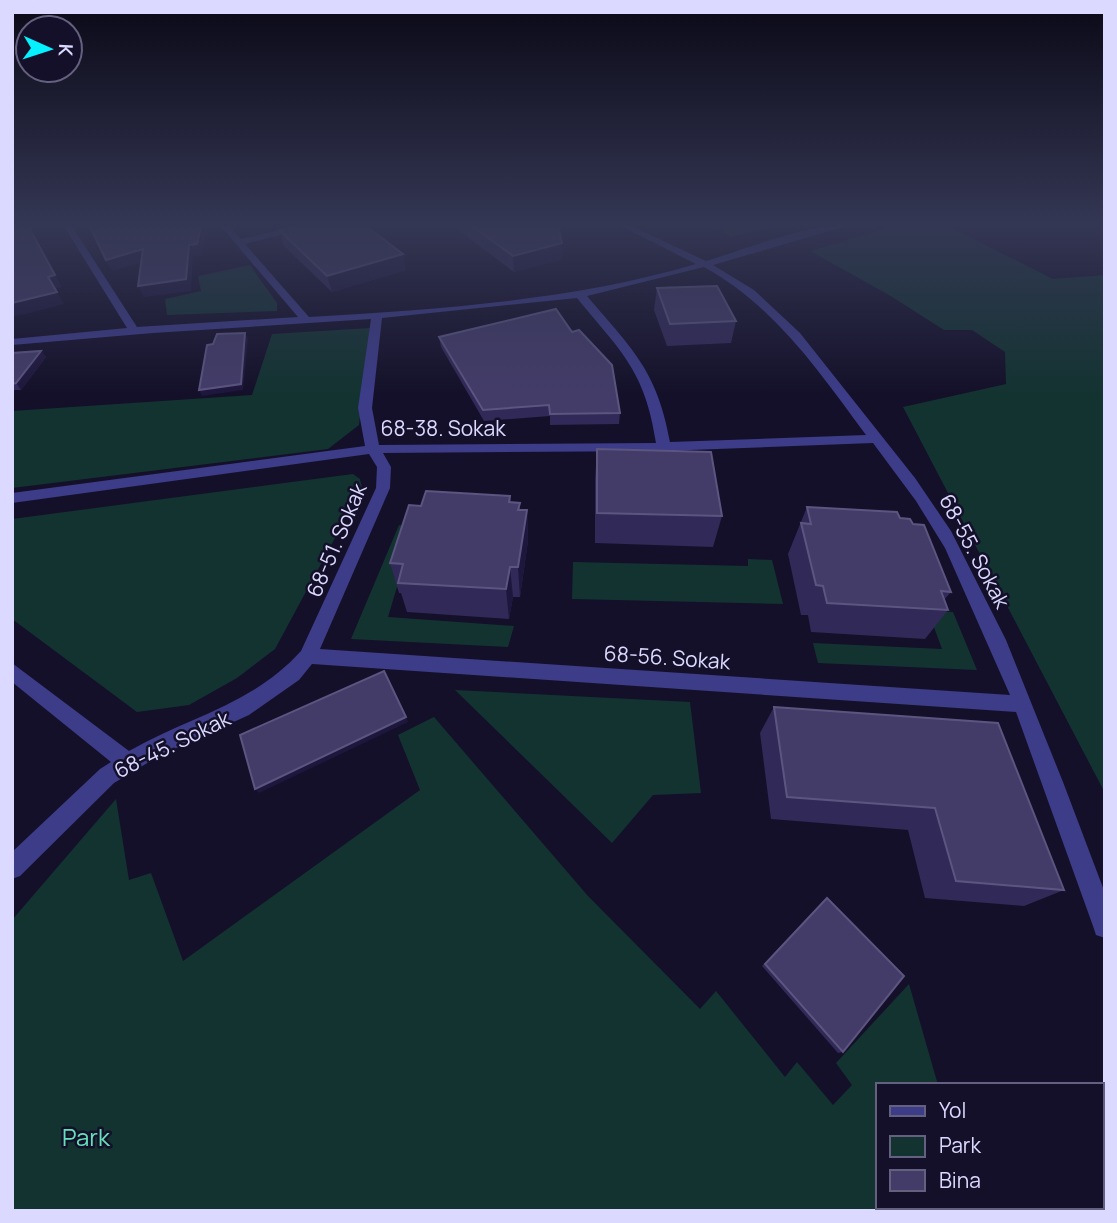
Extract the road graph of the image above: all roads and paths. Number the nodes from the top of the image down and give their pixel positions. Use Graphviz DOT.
graph roads {
  1 [pos="102,280"];
  2 [pos="272,280"];
  3 [pos="639,280"];
  4 [pos="729,280"];
  5 [pos="580,295"];
  6 [pos="377,315"];
  7 [pos="305,319"];
  8 [pos="133,329"];
  9 [pos="12,342"];
  10 [pos="877,439"];
  11 [pos="664,447"];
  12 [pos="373,449"];
  13 [pos="12,498"];
  14 [pos="308,656"];
  15 [pos="12,671"];
  16 [pos="1023,704"];
  17 [pos="127,762"];
  18 [pos="12,868"];
  19 [pos="1105,926"];
  1 -- 8 [label="street"];
  2 -- 7 [label="street"];
  3 -- 5 [label="street"];
  4 -- 10 [label="street, 68-55. Sokak"];
  5 -- 6 [label="street"];
  5 -- 11 [label="street"];
  6 -- 7 [label="street"];
  6 -- 12 [label="street, 68-51. Sokak"];
  7 -- 8 [label="street"];
  8 -- 9 [label="street"];
  10 -- 11 [label="street, 68-38. Sokak"];
  10 -- 16 [label="street, 68-55. Sokak"];
  11 -- 12 [label="street, 68-38. Sokak"];
  12 -- 13 [label="street, 68-38. Sokak"];
  12 -- 14 [label="street, 68-51. Sokak"];
  14 -- 16 [label="street, 68-56. Sokak"];
  14 -- 17 [label="street, 68-45. Sokak"];
  15 -- 17 [label="street"];
  16 -- 19 [label="street, 68-55. Sokak"];
  17 -- 18 [label="street, 68-45. Sokak"];
}
